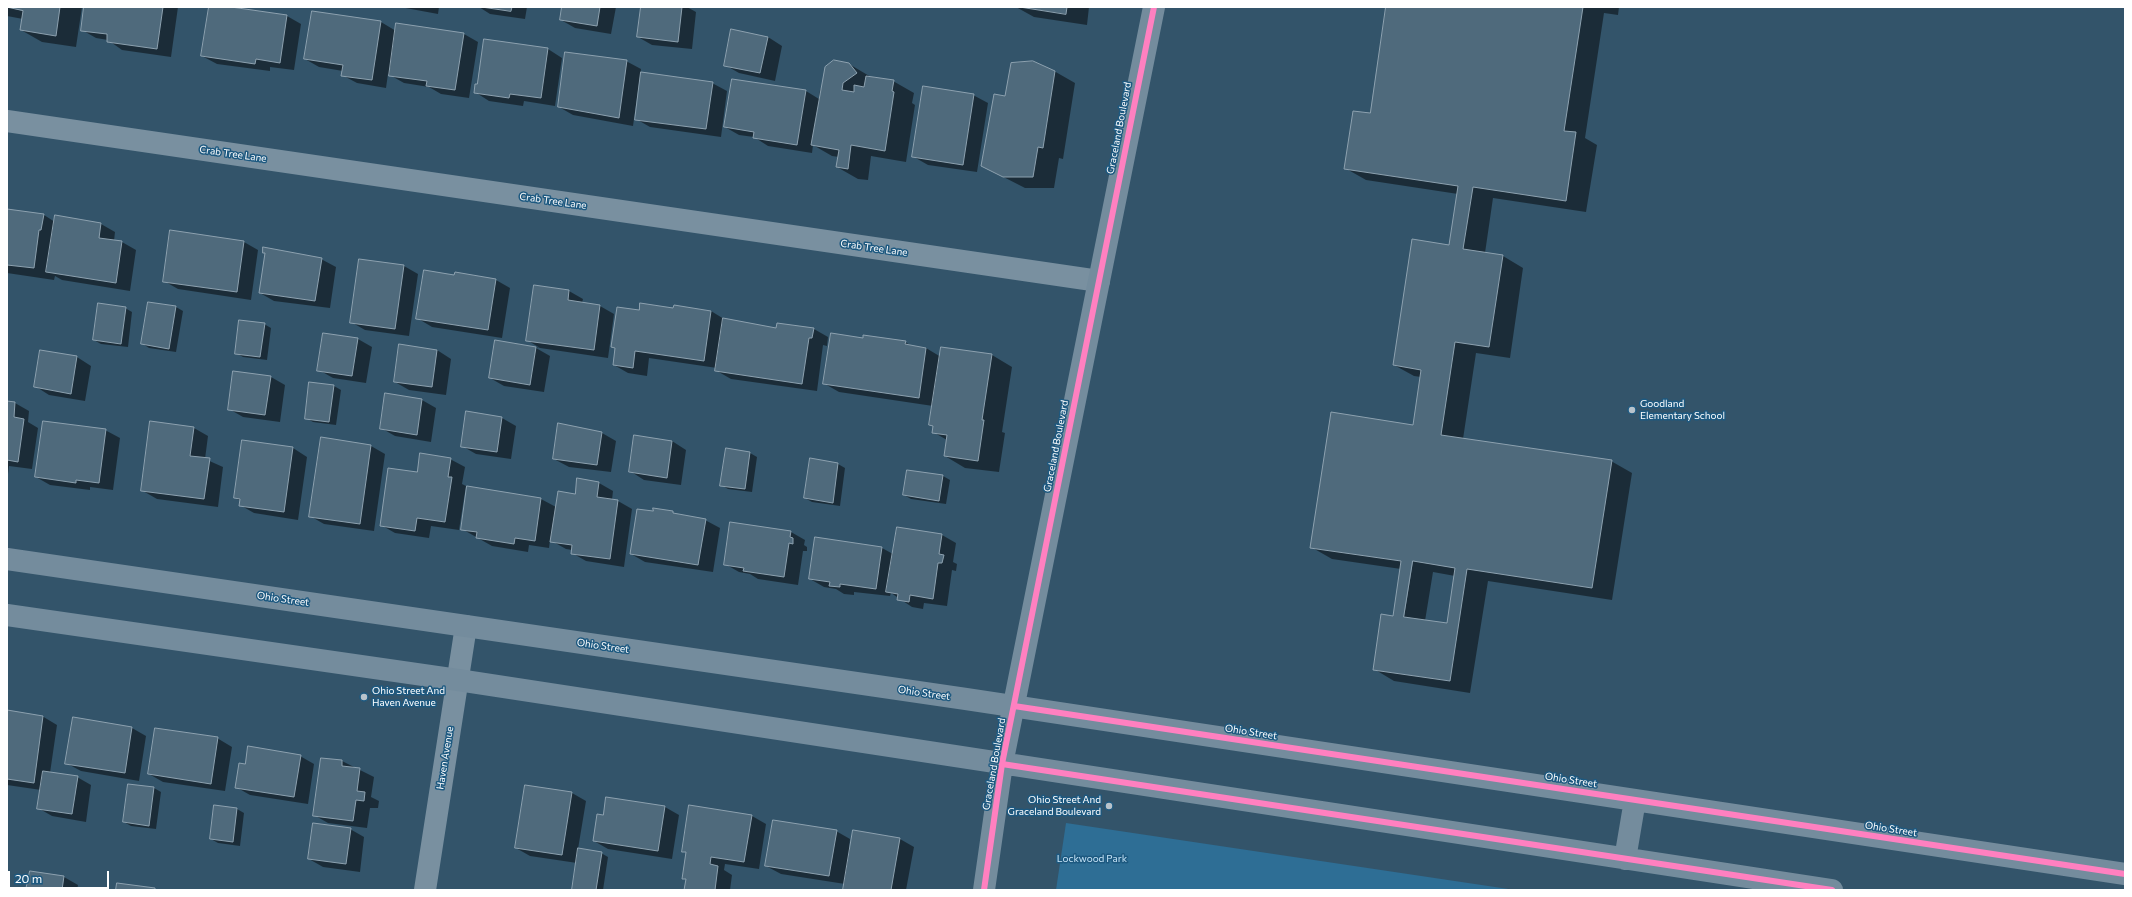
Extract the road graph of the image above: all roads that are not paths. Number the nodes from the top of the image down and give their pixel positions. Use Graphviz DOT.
graph roads {
  1 [pos="1154,7"];
  2 [pos="7,121"];
  3 [pos="1099,281"];
  4 [pos="7,559"];
  5 [pos="7,615"];
  6 [pos="466,626"];
  7 [pos="458,680"];
  8 [pos="1014,706"];
  9 [pos="1002,764"];
  10 [pos="1635,800"];
  11 [pos="1626,858"];
  12 [pos="2125,874"];
  13 [pos="425,890"];
  14 [pos="984,890"];
  15 [pos="1832,890"];
  1 -- 3 [label="street, Graceland Boulevard"];
  2 -- 3 [label="street, Crab Tree Lane"];
  3 -- 8 [label="street, Graceland Boulevard"];
  4 -- 6 [label="street, Ohio Street"];
  5 -- 7 [label="street"];
  6 -- 7 [label="street, Haven Avenue"];
  6 -- 8 [label="street, Ohio Street"];
  7 -- 9 [label="street"];
  7 -- 13 [label="street, Haven Avenue"];
  8 -- 9 [label="street, Graceland Boulevard"];
  8 -- 10 [label="street, Ohio Street"];
  9 -- 11 [label="street"];
  9 -- 14 [label="street, Graceland Boulevard"];
  10 -- 11 [label="street"];
  10 -- 12 [label="street, Ohio Street"];
  11 -- 15 [label="street"];
}
